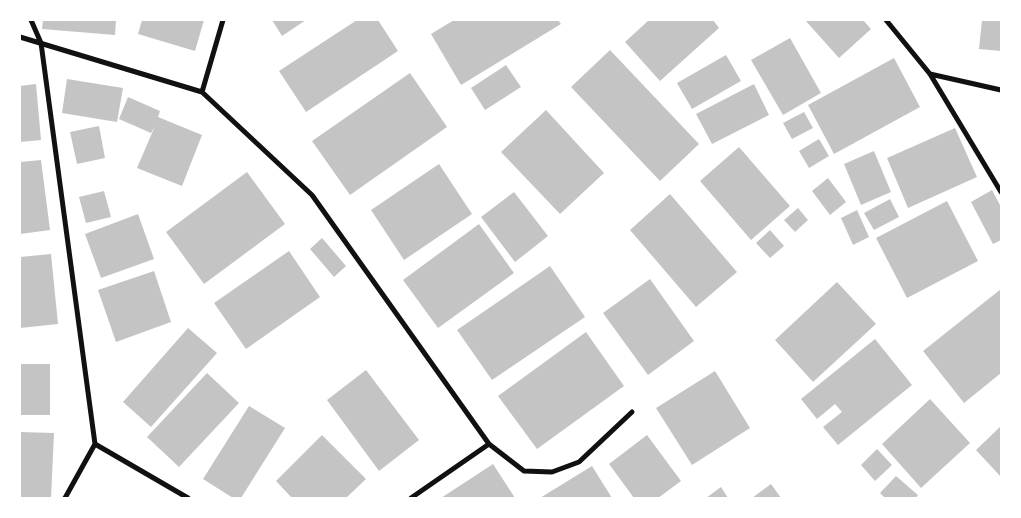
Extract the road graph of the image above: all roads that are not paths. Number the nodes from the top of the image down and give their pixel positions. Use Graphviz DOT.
graph roads {
  1 [pos="31,20"];
  2 [pos="223,20"];
  3 [pos="886,20"];
  4 [pos="20,37"];
  5 [pos="41,43"];
  6 [pos="930,74"];
  7 [pos="1001,90"];
  8 [pos="202,92"];
  9 [pos="1001,192"];
  10 [pos="632,412"];
  11 [pos="95,444"];
  12 [pos="489,444"];
  13 [pos="64,498"];
  14 [pos="188,498"];
  15 [pos="410,498"];
  1 -- 5 [label="street"];
  2 -- 8 [label="street"];
  3 -- 6 [label="street"];
  4 -- 5 [label="street"];
  5 -- 8 [label="street"];
  5 -- 11 [label="street"];
  6 -- 7 [label="street"];
  6 -- 9 [label="street"];
  8 -- 12 [label="street"];
  10 -- 12 [label="street"];
  11 -- 13 [label="street"];
  11 -- 14 [label="street"];
  12 -- 15 [label="street"];
}
